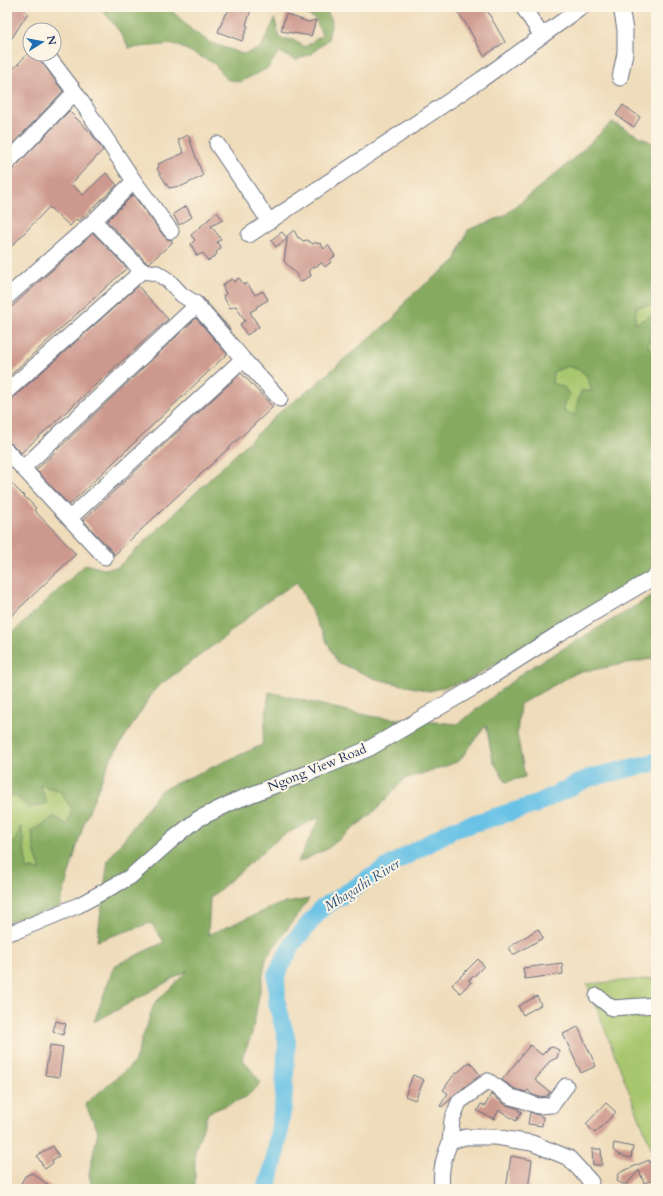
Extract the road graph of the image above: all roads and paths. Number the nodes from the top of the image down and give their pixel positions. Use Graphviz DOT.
graph roads {
  1 [pos="523,7"];
  2 [pos="582,7"];
  3 [pos="621,7"];
  4 [pos="542,36"];
  5 [pos="52,62"];
  6 [pos="620,78"];
  7 [pos="75,92"];
  8 [pos="217,144"];
  9 [pos="7,163"];
  10 [pos="134,181"];
  11 [pos="94,220"];
  12 [pos="269,221"];
  13 [pos="172,231"];
  14 [pos="248,235"];
  15 [pos="142,271"];
  16 [pos="7,297"];
  17 [pos="197,305"];
  18 [pos="243,359"];
  19 [pos="7,391"];
  20 [pos="280,399"];
  21 [pos="7,451"];
  22 [pos="24,468"];
  23 [pos="70,518"];
  24 [pos="105,557"];
  25 [pos="656,576"];
  26 [pos="13,931"];
  27 [pos="597,996"];
  28 [pos="656,1005"];
  29 [pos="566,1086"];
  30 [pos="450,1142"];
  31 [pos="591,1182"];
  32 [pos="442,1189"];
  1 -- 4 [label="street"];
  2 -- 4 [label="street"];
  3 -- 6 [label="street"];
  4 -- 12 [label="street"];
  5 -- 7 [label="street"];
  7 -- 9 [label="street"];
  7 -- 10 [label="street"];
  8 -- 12 [label="street"];
  10 -- 11 [label="street"];
  10 -- 13 [label="street"];
  11 -- 15 [label="street"];
  11 -- 16 [label="street"];
  12 -- 14 [label="street"];
  15 -- 17 [label="street"];
  15 -- 19 [label="street"];
  17 -- 18 [label="street"];
  17 -- 22 [label="street"];
  18 -- 20 [label="street"];
  18 -- 23 [label="street"];
  21 -- 22 [label="street"];
  22 -- 23 [label="street"];
  23 -- 24 [label="street"];
  25 -- 26 [label="street, Ngong View Road"];
  27 -- 28 [label="street"];
  29 -- 30 [label="street"];
  30 -- 31 [label="street"];
  30 -- 32 [label="street"];
}
